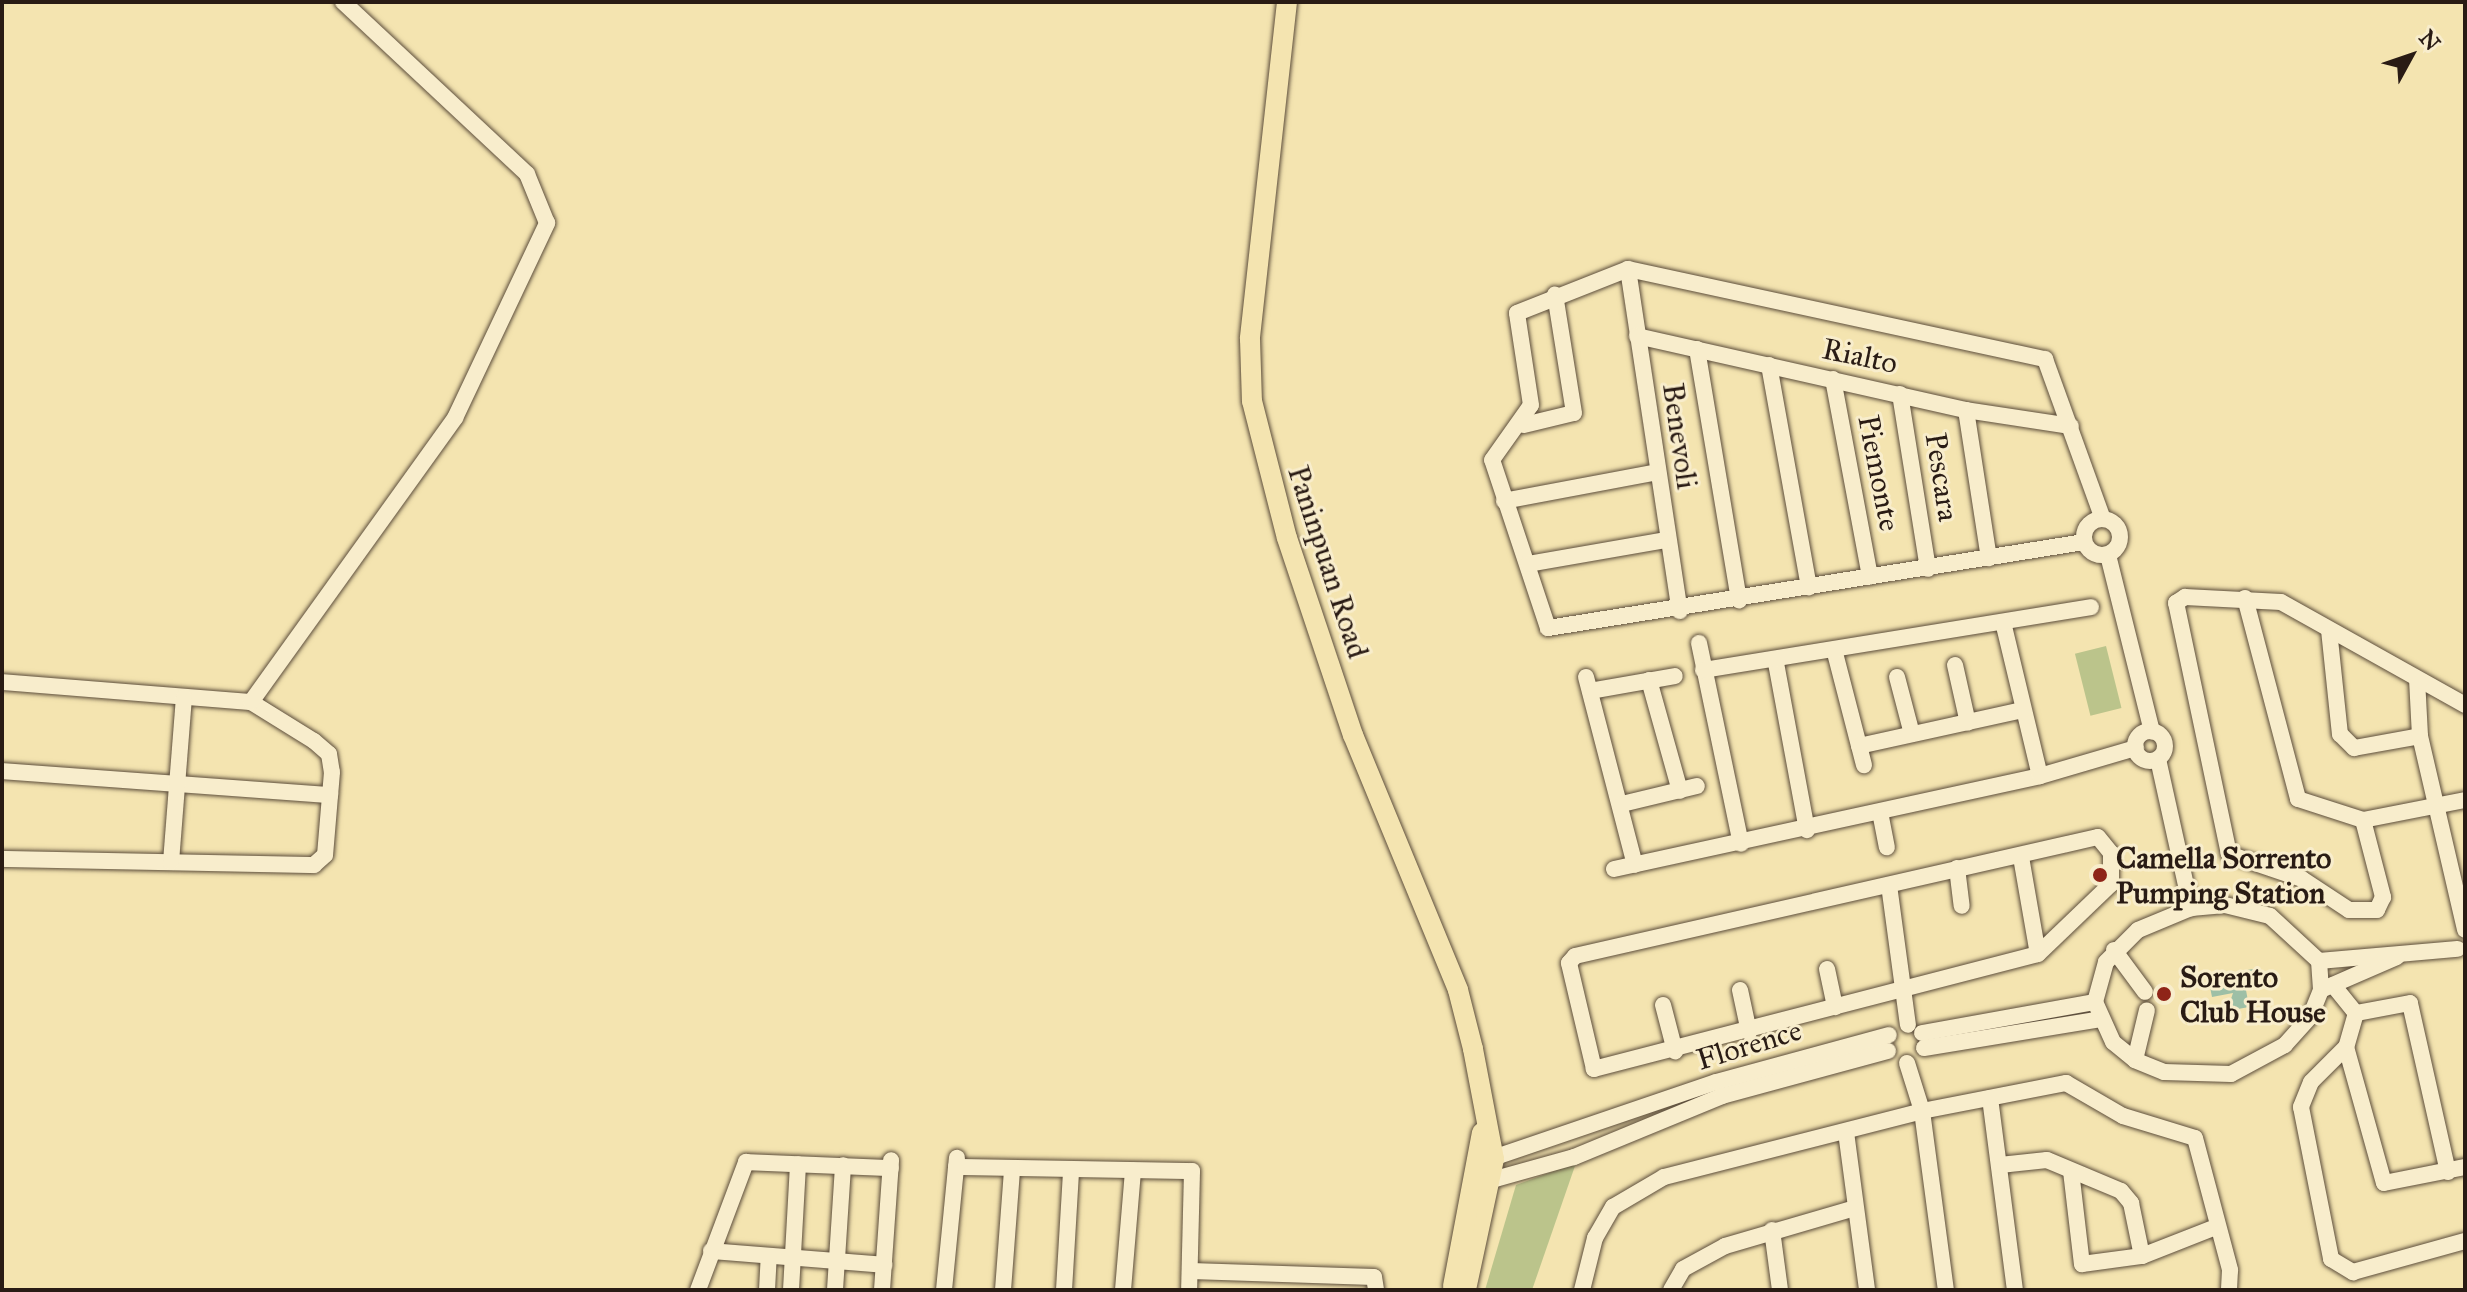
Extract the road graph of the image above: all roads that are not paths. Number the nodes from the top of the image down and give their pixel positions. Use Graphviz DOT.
graph roads {
  1 [pos="343,2"];
  2 [pos="1287,2"];
  3 [pos="1628,269"];
  4 [pos="1555,295"];
  5 [pos="1637,336"];
  6 [pos="1697,349"];
  7 [pos="1769,365"];
  8 [pos="1833,379"];
  9 [pos="1900,394"];
  10 [pos="1966,410"];
  11 [pos="1524,425"];
  12 [pos="2071,426"];
  13 [pos="1657,472"];
  14 [pos="1504,501"];
  15 [pos="2103,519"];
  16 [pos="1666,540"];
  17 [pos="2084,542"];
  18 [pos="2108,555"];
  19 [pos="1989,558"];
  20 [pos="1528,564"];
  21 [pos="1928,569"];
  22 [pos="1870,577"];
  23 [pos="1809,587"];
  24 [pos="2245,598"];
  25 [pos="1739,601"];
  26 [pos="2091,607"];
  27 [pos="1680,611"];
  28 [pos="2003,622"];
  29 [pos="2329,630"];
  30 [pos="1699,643"];
  31 [pos="1835,653"];
  32 [pos="1776,663"];
  33 [pos="1955,665"];
  34 [pos="1703,670"];
  35 [pos="1675,676"];
  36 [pos="1897,677"];
  37 [pos="2417,679"];
  38 [pos="1649,680"];
  39 [pos="2,682"];
  40 [pos="184,698"];
  41 [pos="251,702"];
  42 [pos="2465,705"];
  43 [pos="2023,710"];
  44 [pos="1968,723"];
  45 [pos="2152,732"];
  46 [pos="1912,734"];
  47 [pos="2420,736"];
  48 [pos="1859,746"];
  49 [pos="2136,748"];
  50 [pos="2158,759"];
  51 [pos="1864,765"];
  52 [pos="2,771"];
  53 [pos="2040,776"];
  54 [pos="178,782"];
  55 [pos="1697,786"];
  56 [pos="1680,791"];
  57 [pos="330,795"];
  58 [pos="2465,800"];
  59 [pos="1622,804"];
  60 [pos="2434,804"];
  61 [pos="1880,812"];
  62 [pos="2363,820"];
  63 [pos="1807,830"];
  64 [pos="1741,844"];
  65 [pos="1887,847"];
  66 [pos="2021,857"];
  67 [pos="2,859"];
  68 [pos="171,862"];
  69 [pos="1635,865"];
  70 [pos="1957,868"];
  71 [pos="1614,869"];
  72 [pos="1889,885"];
  73 [pos="1962,906"];
  74 [pos="2191,908"];
  75 [pos="2463,944"];
  76 [pos="2114,950"];
  77 [pos="2038,954"];
  78 [pos="2399,956"];
  79 [pos="2319,961"];
  80 [pos="1827,969"];
  81 [pos="2327,987"];
  82 [pos="1906,989"];
  83 [pos="1740,990"];
  84 [pos="2095,1002"];
  85 [pos="1663,1005"];
  86 [pos="1835,1007"];
  87 [pos="2356,1013"];
  88 [pos="2101,1019"];
  89 [pos="1749,1032"];
  90 [pos="1918,1035"];
  91 [pos="1888,1043"];
  92 [pos="2346,1047"];
  93 [pos="1675,1051"];
  94 [pos="2135,1060"];
  95 [pos="1907,1063"];
  96 [pos="1990,1098"];
  97 [pos="1922,1111"];
  98 [pos="1630,1122"];
  99 [pos="1846,1132"];
  100 [pos="1536,1146"];
  101 [pos="1486,1161"];
  102 [pos="798,1164"];
  103 [pos="843,1165"];
  104 [pos="2000,1165"];
  105 [pos="1542,1166"];
  106 [pos="1012,1169"];
  107 [pos="2457,1169"];
  108 [pos="1133,1170"];
  109 [pos="1071,1171"];
  110 [pos="2071,1171"];
  111 [pos="1483,1182"];
  112 [pos="1855,1208"];
  113 [pos="2216,1227"];
  114 [pos="1772,1230"];
  115 [pos="2465,1241"];
  116 [pos="711,1251"];
  117 [pos="769,1256"];
  118 [pos="2142,1256"];
  119 [pos="793,1258"];
  120 [pos="837,1262"];
  121 [pos="884,1265"];
  122 [pos="1191,1271"];
  123 [pos="1254,1283"];
  124 [pos="1313,1283"];
  125 [pos="698,1290"];
  126 [pos="767,1290"];
  127 [pos="791,1290"];
  128 [pos="835,1290"];
  129 [pos="882,1290"];
  130 [pos="944,1290"];
  131 [pos="1003,1290"];
  132 [pos="1064,1290"];
  133 [pos="1123,1290"];
  134 [pos="1189,1290"];
  135 [pos="1376,1290"];
  136 [pos="1452,1290"];
  137 [pos="1466,1290"];
  138 [pos="1582,1290"];
  139 [pos="1671,1290"];
  140 [pos="1780,1290"];
  141 [pos="1867,1290"];
  142 [pos="1946,1290"];
  143 [pos="2015,1290"];
  144 [pos="2229,1290"];
  1 -- 41 [label="street"];
  2 -- 101 [label="main road, Paninpuan Road"];
  3 -- 4 [label="street"];
  3 -- 5 [label="street, Benevoli"];
  3 -- 12 [label="street"];
  4 -- 11 [label="street"];
  4 -- 11 [label="street"];
  5 -- 6 [label="street, Rialto"];
  5 -- 13 [label="street, Benevoli"];
  6 -- 7 [label="street, Rialto"];
  6 -- 25 [label="street"];
  7 -- 8 [label="street, Rialto"];
  7 -- 23 [label="street"];
  8 -- 9 [label="street, Rialto"];
  8 -- 22 [label="street, Piemonte"];
  9 -- 10 [label="street, Rialto"];
  9 -- 21 [label="street, Pescara"];
  10 -- 12 [label="street, Rialto"];
  10 -- 19 [label="street"];
  11 -- 14 [label="street"];
  12 -- 15 [label="street"];
  13 -- 14 [label="street"];
  13 -- 16 [label="street, Benevoli"];
  14 -- 20 [label="street"];
  15 -- 17 [label="street"];
  15 -- 18 [label="street"];
  16 -- 20 [label="street"];
  16 -- 27 [label="street, Benevoli"];
  17 -- 18 [label="street"];
  17 -- 19 [label="street"];
  18 -- 45 [label="street"];
  19 -- 21 [label="street"];
  20 -- 27 [label="street"];
  21 -- 22 [label="street"];
  22 -- 23 [label="street"];
  23 -- 25 [label="street"];
  24 -- 29 [label="street"];
  24 -- 62 [label="street"];
  24 -- 62 [label="street"];
  25 -- 27 [label="street"];
  26 -- 28 [label="street"];
  28 -- 31 [label="street"];
  28 -- 43 [label="street"];
  29 -- 37 [label="street"];
  29 -- 47 [label="street"];
  30 -- 34 [label="street"];
  31 -- 32 [label="street"];
  31 -- 48 [label="street"];
  32 -- 34 [label="street"];
  32 -- 63 [label="street"];
  33 -- 44 [label="street"];
  34 -- 64 [label="street"];
  35 -- 38 [label="street"];
  36 -- 46 [label="street"];
  37 -- 42 [label="street"];
  37 -- 47 [label="street"];
  38 -- 56 [label="street"];
  38 -- 59 [label="street"];
  39 -- 40 [label="street"];
  40 -- 41 [label="street"];
  40 -- 54 [label="street"];
  41 -- 57 [label="street"];
  43 -- 44 [label="street"];
  43 -- 53 [label="street"];
  44 -- 46 [label="street"];
  45 -- 49 [label="street"];
  45 -- 50 [label="street"];
  46 -- 48 [label="street"];
  47 -- 60 [label="street"];
  48 -- 51 [label="street"];
  49 -- 50 [label="street"];
  49 -- 53 [label="street"];
  50 -- 74 [label="street"];
  52 -- 54 [label="street"];
  53 -- 61 [label="street"];
  54 -- 57 [label="street"];
  54 -- 68 [label="street"];
  55 -- 56 [label="street"];
  56 -- 59 [label="street"];
  57 -- 68 [label="street"];
  58 -- 60 [label="street"];
  59 -- 69 [label="street"];
  60 -- 62 [label="street"];
  60 -- 75 [label="street"];
  61 -- 63 [label="street"];
  61 -- 65 [label="street"];
  63 -- 64 [label="street"];
  64 -- 69 [label="street"];
  66 -- 70 [label="street"];
  66 -- 77 [label="street"];
  66 -- 77 [label="street"];
  67 -- 68 [label="street"];
  69 -- 71 [label="street"];
  70 -- 72 [label="street"];
  70 -- 73 [label="street"];
  72 -- 82 [label="street"];
  72 -- 93 [label="street"];
  74 -- 76 [label="street"];
  74 -- 79 [label="street"];
  75 -- 78 [label="street"];
  76 -- 84 [label="street"];
  76 -- 94 [label="street"];
  77 -- 82 [label="street"];
  78 -- 79 [label="street"];
  78 -- 81 [label="street"];
  79 -- 81 [label="street"];
  80 -- 86 [label="street"];
  81 -- 87 [label="street"];
  81 -- 94 [label="street"];
  82 -- 86 [label="street"];
  82 -- 90 [label="street"];
  83 -- 89 [label="street"];
  84 -- 88 [label="street"];
  84 -- 90 [label="street"];
  85 -- 93 [label="street"];
  86 -- 89 [label="street"];
  87 -- 92 [label="street"];
  87 -- 107 [label="street"];
  88 -- 90 [label="street"];
  88 -- 94 [label="street"];
  89 -- 93 [label="street"];
  90 -- 91 [label="street, Florence"];
  90 -- 95 [label="street"];
  91 -- 95 [label="street"];
  91 -- 98 [label="street, Florence"];
  92 -- 107 [label="street"];
  92 -- 115 [label="street"];
  95 -- 97 [label="street"];
  96 -- 97 [label="street"];
  96 -- 104 [label="street"];
  96 -- 113 [label="street"];
  97 -- 99 [label="street"];
  97 -- 142 [label="street"];
  98 -- 100 [label="street, Florence"];
  98 -- 105 [label="street, Florence"];
  99 -- 112 [label="street"];
  99 -- 138 [label="street"];
  100 -- 101 [label="street, Florence"];
  100 -- 105 [label="street"];
  101 -- 111 [label="main road, Paninpuan Road"];
  102 -- 103 [label="street"];
  102 -- 116 [label="street"];
  102 -- 119 [label="street"];
  103 -- 120 [label="street"];
  103 -- 121 [label="street"];
  104 -- 110 [label="street"];
  104 -- 143 [label="street"];
  105 -- 111 [label="street, Florence"];
  106 -- 109 [label="street"];
  106 -- 130 [label="street"];
  106 -- 131 [label="street"];
  108 -- 109 [label="street"];
  108 -- 122 [label="street"];
  108 -- 133 [label="street"];
  109 -- 132 [label="street"];
  110 -- 118 [label="street"];
  110 -- 118 [label="street"];
  111 -- 136 [label="main road, Paninpuan Road"];
  111 -- 137 [label="main road, Paninpuan Road"];
  112 -- 114 [label="street"];
  112 -- 141 [label="street"];
  113 -- 118 [label="street"];
  113 -- 144 [label="street"];
  114 -- 139 [label="street"];
  114 -- 140 [label="street"];
  116 -- 117 [label="street"];
  116 -- 125 [label="street"];
  117 -- 119 [label="street"];
  117 -- 126 [label="street"];
  119 -- 120 [label="street"];
  119 -- 127 [label="street"];
  120 -- 121 [label="street"];
  120 -- 128 [label="street"];
  121 -- 129 [label="street"];
  122 -- 123 [label="street"];
  122 -- 134 [label="street"];
  123 -- 124 [label="street"];
  124 -- 135 [label="street"];
}
